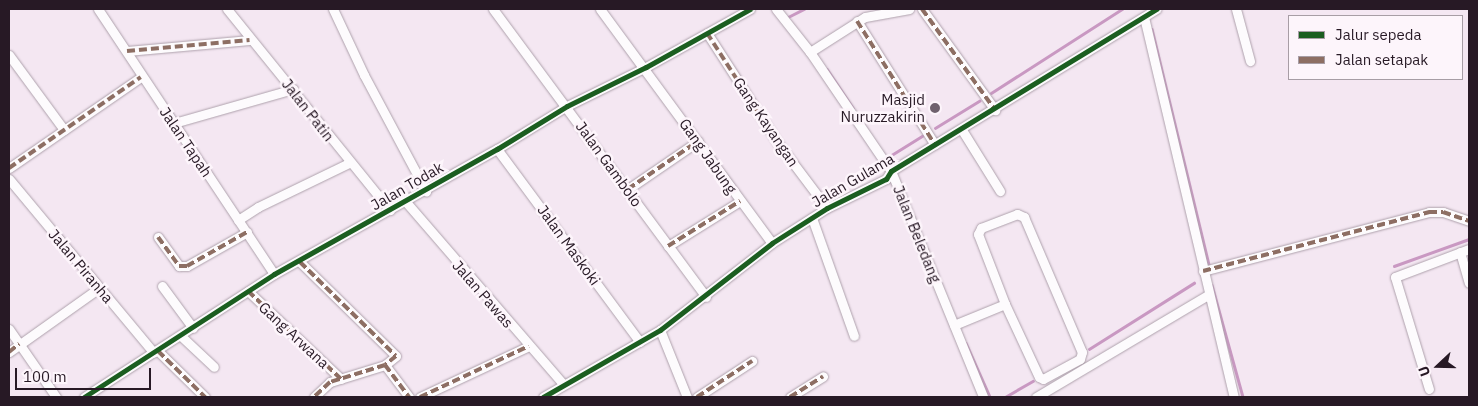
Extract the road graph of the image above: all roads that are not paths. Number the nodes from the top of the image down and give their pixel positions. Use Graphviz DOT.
graph roads {
  1 [pos="98,9"];
  2 [pos="227,9"];
  3 [pos="333,9"];
  4 [pos="493,9"];
  5 [pos="600,9"];
  6 [pos="750,9"];
  7 [pos="776,9"];
  8 [pos="909,9"];
  9 [pos="922,9"];
  10 [pos="1156,9"];
  11 [pos="1236,9"];
  12 [pos="1144,17"];
  13 [pos="857,21"];
  14 [pos="707,33"];
  15 [pos="250,40"];
  16 [pos="127,51"];
  17 [pos="810,52"];
  18 [pos="9,55"];
  19 [pos="1250,60"];
  20 [pos="646,68"];
  21 [pos="142,77"];
  22 [pos="293,89"];
  23 [pos="567,106"];
  24 [pos="995,110"];
  25 [pos="174,123"];
  26 [pos="64,130"];
  27 [pos="962,130"];
  28 [pos="698,141"];
  29 [pos="936,145"];
  30 [pos="497,149"];
  31 [pos="349,163"];
  32 [pos="9,168"];
  33 [pos="891,171"];
  34 [pos="9,179"];
  35 [pos="628,189"];
  36 [pos="426,190"];
  37 [pos="1000,190"];
  38 [pos="740,200"];
  39 [pos="406,202"];
  40 [pos="827,208"];
  41 [pos="390,210"];
  42 [pos="812,218"];
  43 [pos="238,220"];
  44 [pos="1469,221"];
  45 [pos="247,232"];
  46 [pos="158,237"];
  47 [pos="772,243"];
  48 [pos="668,246"];
  49 [pos="1469,249"];
  50 [pos="1460,252"];
  51 [pos="300,262"];
  52 [pos="1202,271"];
  53 [pos="274,274"];
  54 [pos="1469,283"];
  55 [pos="162,286"];
  56 [pos="99,288"];
  57 [pos="248,291"];
  58 [pos="1208,295"];
  59 [pos="706,297"];
  60 [pos="1005,304"];
  61 [pos="954,325"];
  62 [pos="193,328"];
  63 [pos="9,329"];
  64 [pos="660,330"];
  65 [pos="181,336"];
  66 [pos="854,336"];
  67 [pos="640,342"];
  68 [pos="19,344"];
  69 [pos="529,346"];
  70 [pos="9,352"];
  71 [pos="156,352"];
  72 [pos="752,361"];
  73 [pos="385,365"];
  74 [pos="214,367"];
  75 [pos="823,376"];
  76 [pos="341,379"];
  77 [pos="563,384"];
  78 [pos="1429,389"];
  79 [pos="91,395"];
  80 [pos="56,397"];
  81 [pos="205,397"];
  82 [pos="314,397"];
  83 [pos="409,397"];
  84 [pos="420,397"];
  85 [pos="543,397"];
  86 [pos="688,397"];
  87 [pos="697,397"];
  88 [pos="790,397"];
  89 [pos="983,397"];
  90 [pos="1036,397"];
  91 [pos="1234,397"];
  1 -- 16 [label="street, Jalan Tapah"];
  2 -- 15 [label="street, Jalan Patin"];
  3 -- 36 [label="street"];
  4 -- 23 [label="street, Jalan Gambolo"];
  5 -- 20 [label="street, Gang Jabung"];
  6 -- 14 [label="street, Jalan Todak"];
  7 -- 17 [label="street, Jalan Beledang"];
  8 -- 13 [label="street"];
  9 -- 24 [label="street"];
  10 -- 12 [label="street, Jalan Gulama"];
  11 -- 19 [label="street"];
  12 -- 24 [label="street, Jalan Gulama"];
  12 -- 52 [label="street"];
  13 -- 17 [label="street"];
  13 -- 29 [label="street"];
  14 -- 20 [label="street, Jalan Todak"];
  14 -- 40 [label="street, Gang Kayangan"];
  15 -- 16 [label="street"];
  15 -- 22 [label="street, Jalan Patin"];
  16 -- 21 [label="street, Jalan Tapah"];
  17 -- 33 [label="street, Jalan Beledang"];
  18 -- 26 [label="street"];
  20 -- 23 [label="street, Jalan Todak"];
  20 -- 28 [label="street, Gang Jabung"];
  21 -- 25 [label="street, Jalan Tapah"];
  21 -- 26 [label="street"];
  22 -- 25 [label="street"];
  22 -- 31 [label="street, Jalan Patin"];
  23 -- 30 [label="street, Jalan Todak"];
  23 -- 35 [label="street, Jalan Gambolo"];
  24 -- 27 [label="street, Jalan Gulama"];
  25 -- 43 [label="street, Jalan Tapah"];
  26 -- 32 [label="street"];
  27 -- 29 [label="street, Jalan Gulama"];
  27 -- 37 [label="street"];
  28 -- 35 [label="street"];
  28 -- 38 [label="street, Gang Jabung"];
  29 -- 33 [label="street, Jalan Gulama"];
  30 -- 36 [label="street, Jalan Todak"];
  30 -- 67 [label="street, Jalan Maskoki"];
  31 -- 41 [label="street, Jalan Patin"];
  31 -- 43 [label="street"];
  33 -- 40 [label="street, Jalan Gulama"];
  33 -- 61 [label="street, Jalan Beledang"];
  34 -- 56 [label="street, Jalan Piranha"];
  35 -- 48 [label="street, Jalan Gambolo"];
  36 -- 39 [label="street, Jalan Todak"];
  38 -- 47 [label="street, Gang Jabung"];
  38 -- 48 [label="street"];
  39 -- 41 [label="street, Jalan Todak"];
  39 -- 69 [label="street, Jalan Pawas"];
  40 -- 42 [label="street, Jalan Gulama"];
  41 -- 51 [label="street, Jalan Todak"];
  42 -- 47 [label="street, Jalan Gulama"];
  42 -- 66 [label="street"];
  43 -- 45 [label="street, Jalan Tapah"];
  44 -- 52 [label="street"];
  45 -- 46 [label="street"];
  45 -- 53 [label="street, Jalan Tapah"];
  47 -- 59 [label="street, Jalan Gulama"];
  48 -- 59 [label="street, Jalan Gambolo"];
  49 -- 50 [label="street"];
  50 -- 54 [label="street"];
  50 -- 78 [label="street"];
  51 -- 53 [label="street, Jalan Todak"];
  51 -- 73 [label="street"];
  52 -- 58 [label="street"];
  53 -- 57 [label="street, Jalan Todak"];
  55 -- 62 [label="street"];
  56 -- 68 [label="street"];
  56 -- 71 [label="street, Jalan Piranha"];
  57 -- 62 [label="street, Jalan Todak"];
  57 -- 76 [label="street, Gang Arwana"];
  58 -- 90 [label="street"];
  58 -- 91 [label="street"];
  59 -- 64 [label="street, Jalan Gulama"];
  60 -- 60 [label="street"];
  60 -- 61 [label="street"];
  61 -- 89 [label="street, Jalan Beledang"];
  62 -- 65 [label="street, Jalan Todak"];
  63 -- 68 [label="street"];
  64 -- 67 [label="street, Jalan Gulama"];
  64 -- 86 [label="street"];
  65 -- 71 [label="street, Jalan Todak"];
  65 -- 74 [label="street"];
  67 -- 77 [label="street, Jalan Gulama"];
  68 -- 70 [label="street"];
  68 -- 80 [label="street"];
  69 -- 77 [label="street, Jalan Pawas"];
  69 -- 84 [label="street"];
  71 -- 79 [label="street, Jalan Todak"];
  71 -- 81 [label="street, Jalan Piranha"];
  72 -- 87 [label="street"];
  73 -- 76 [label="street"];
  73 -- 83 [label="street"];
  75 -- 88 [label="street"];
  76 -- 82 [label="street"];
  77 -- 85 [label="street, Jalan Gulama"];
}
